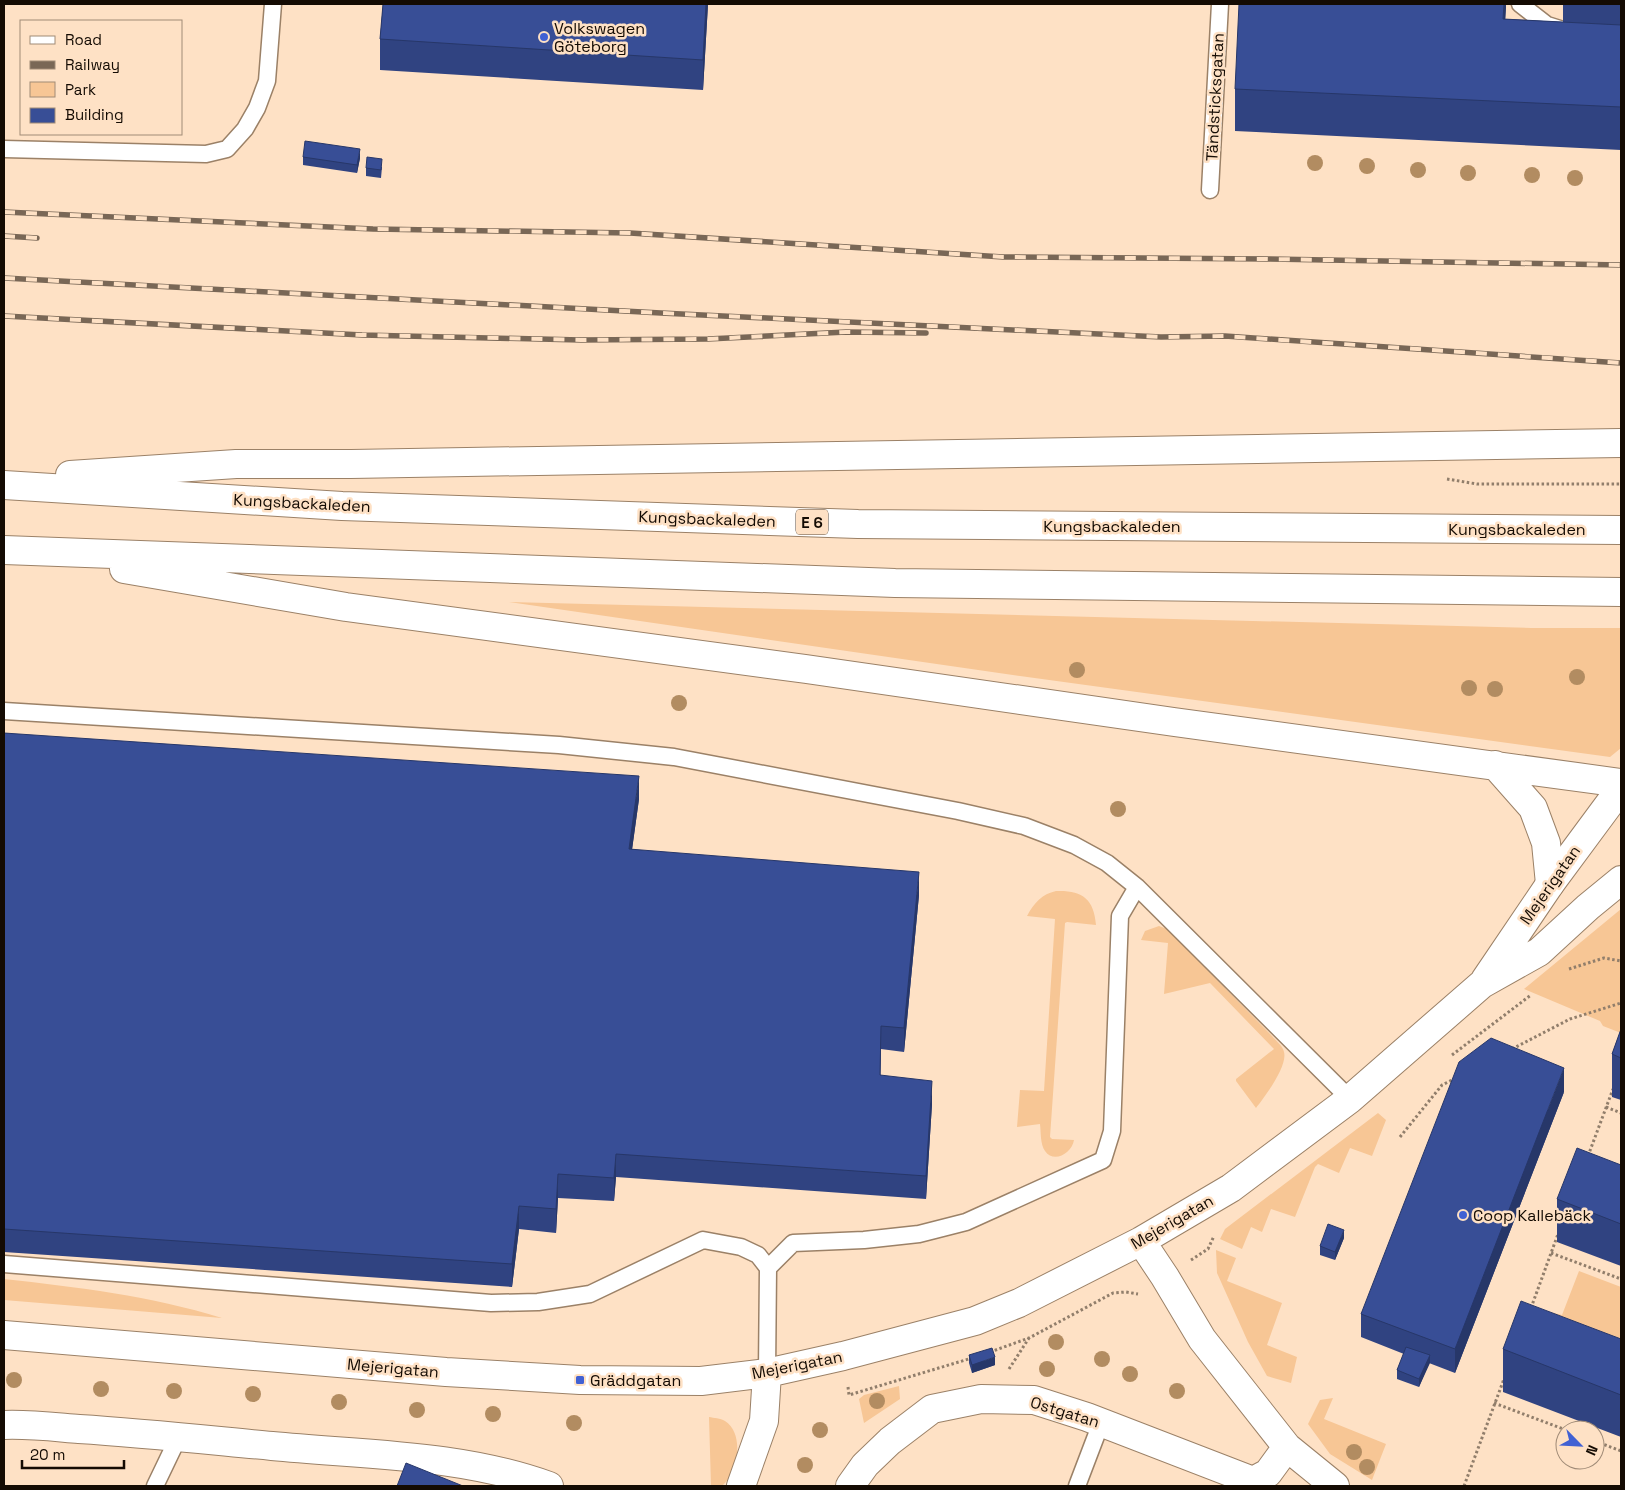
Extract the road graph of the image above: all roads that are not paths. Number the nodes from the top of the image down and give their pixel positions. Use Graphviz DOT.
graph roads {
  1 [pos="272,4"];
  2 [pos="1220,4"];
  3 [pos="1520,4"];
  4 [pos="1575,34"];
  5 [pos="4,149"];
  6 [pos="1210,190"];
  7 [pos="1621,443"];
  8 [pos="4,480"];
  9 [pos="4,485"];
  10 [pos="1621,530"];
  11 [pos="14,551"];
  12 [pos="1621,592"];
  13 [pos="4,711"];
  14 [pos="1495,765"];
  15 [pos="1621,783"];
  16 [pos="1621,788"];
  17 [pos="1621,880"];
  18 [pos="1550,884"];
  19 [pos="1137,887"];
  20 [pos="1482,984"];
  21 [pos="1350,1099"];
  22 [pos="1141,1241"];
  23 [pos="4,1264"];
  24 [pos="768,1268"];
  25 [pos="4,1335"];
  26 [pos="767,1373"];
  27 [pos="1101,1423"];
  28 [pos="4,1424"];
  29 [pos="179,1436"];
  30 [pos="1288,1447"];
  31 [pos="155,1486"];
  32 [pos="549,1486"];
  33 [pos="741,1486"];
  34 [pos="850,1486"];
  35 [pos="1077,1486"];
  36 [pos="1335,1486"];
  1 -- 5 [label="lane"];
  2 -- 6 [label="lane, Tändsticksgatan"];
  3 -- 4 [label="lane"];
  7 -- 8 [label="main road"];
  9 -- 10 [label="main road, Kungsbackaleden / E 6"];
  11 -- 12 [label="main road"];
  11 -- 14 [label="main road"];
  13 -- 19 [label="lane"];
  14 -- 15 [label="main road"];
  14 -- 18 [label="main road"];
  16 -- 18 [label="main road, Mejerigatan"];
  17 -- 20 [label="main road, Mejerigatan"];
  18 -- 20 [label="main road, Mejerigatan"];
  19 -- 21 [label="lane"];
  19 -- 24 [label="lane"];
  20 -- 21 [label="main road, Mejerigatan"];
  21 -- 22 [label="main road, Mejerigatan"];
  22 -- 26 [label="main road, Mejerigatan"];
  22 -- 30 [label="main road"];
  23 -- 24 [label="lane"];
  24 -- 26 [label="lane"];
  25 -- 26 [label="main road, Mejerigatan"];
  26 -- 33 [label="main road"];
  27 -- 30 [label="main road, Ostgatan"];
  27 -- 34 [label="main road, Ostgatan"];
  27 -- 35 [label="lane"];
  28 -- 29 [label="main road"];
  29 -- 31 [label="lane"];
  29 -- 32 [label="main road"];
  30 -- 36 [label="main road"];
}
